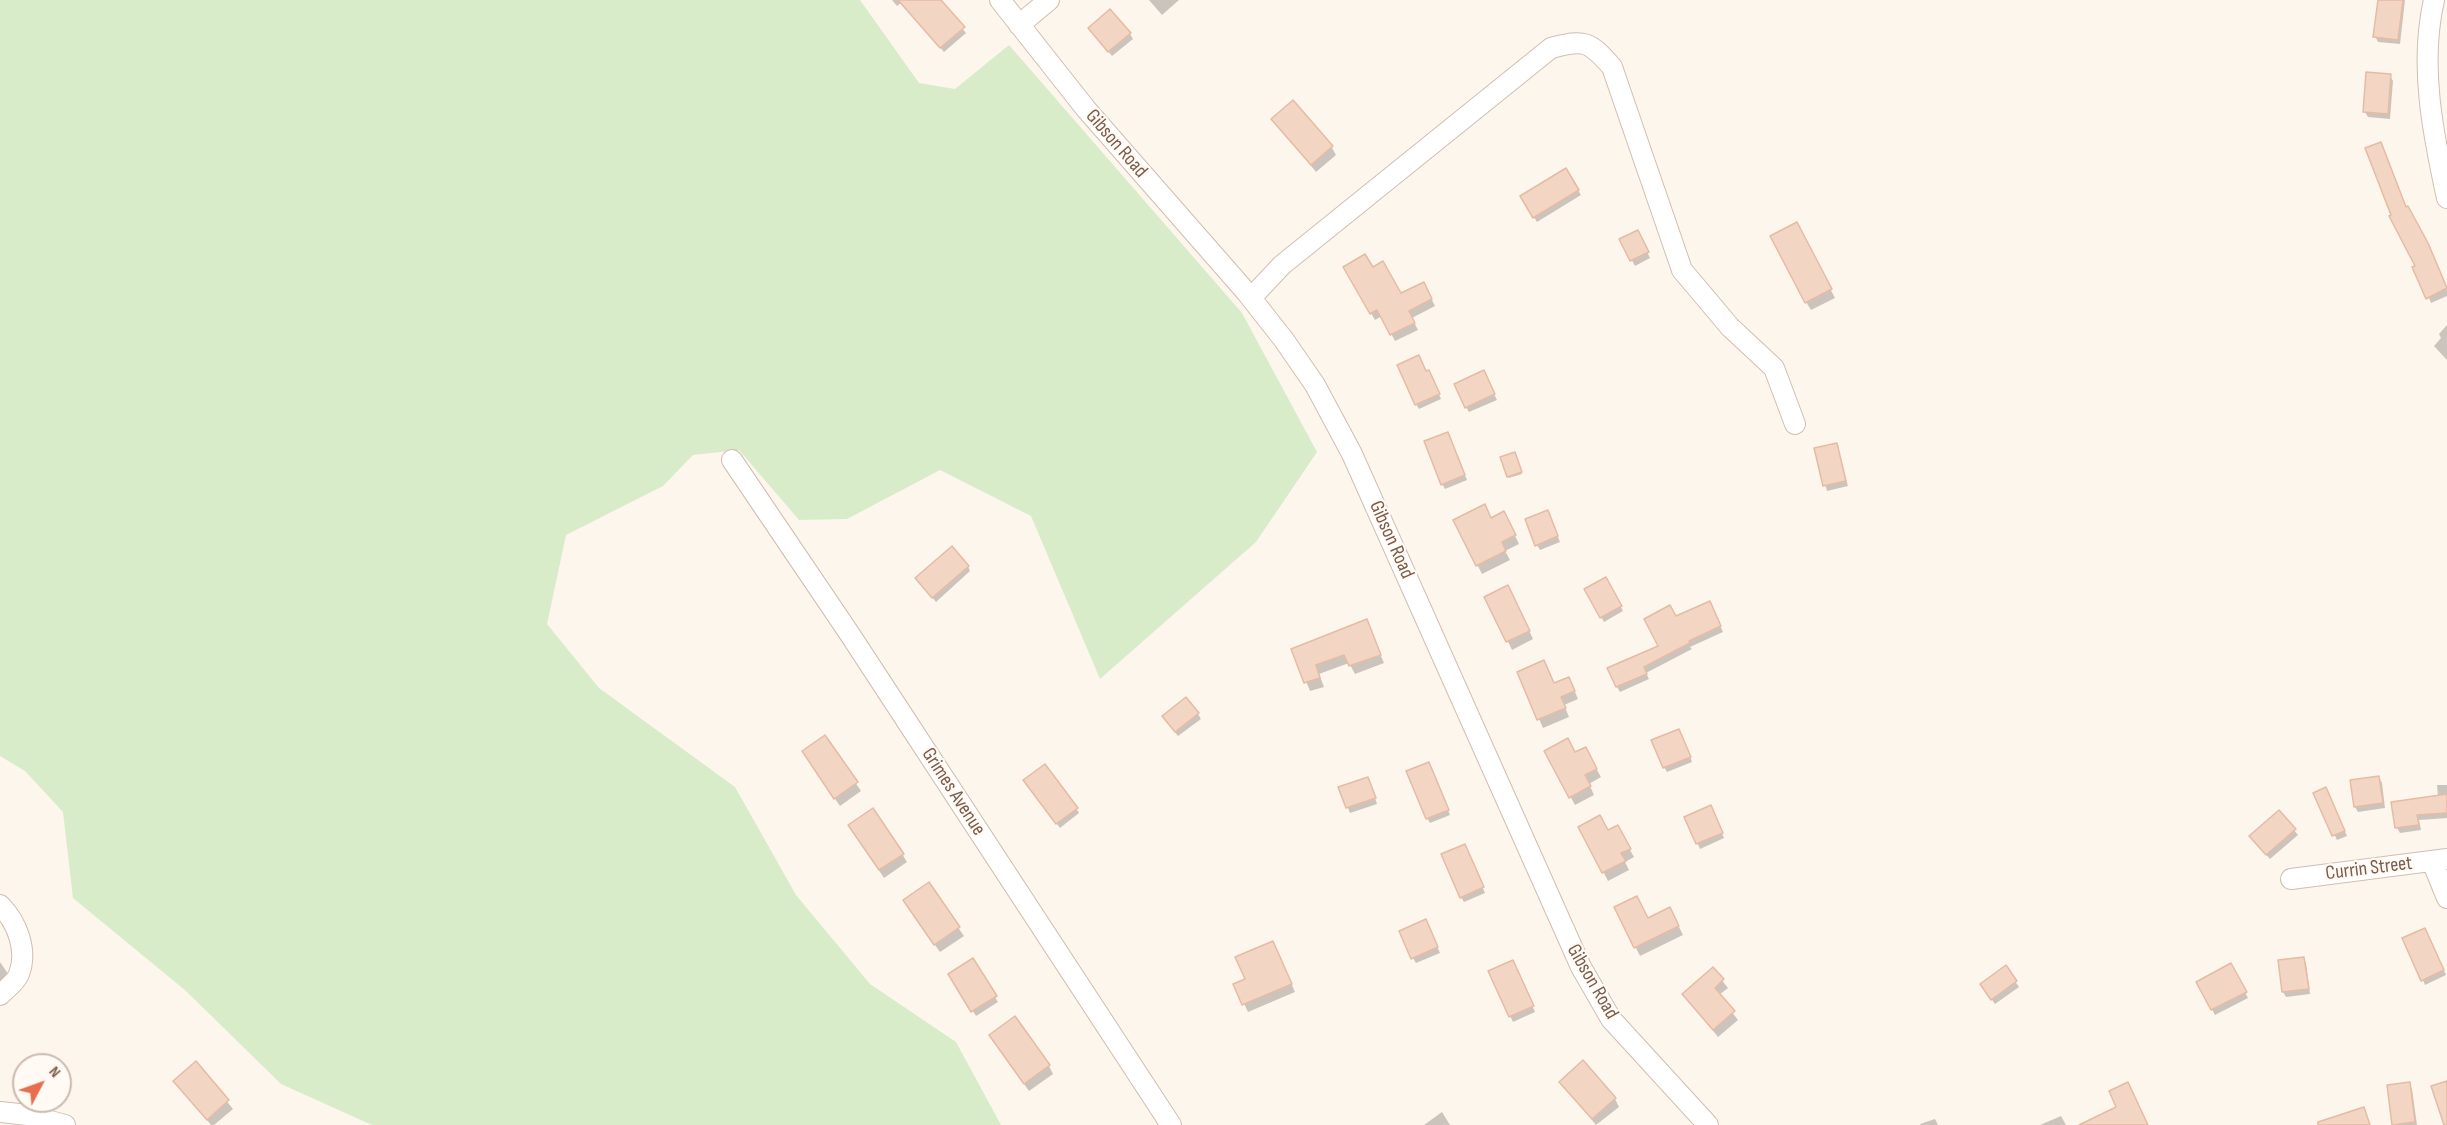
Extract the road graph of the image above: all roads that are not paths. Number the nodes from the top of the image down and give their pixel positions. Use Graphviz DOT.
graph roads {
  1 [pos="1000,0"];
  2 [pos="1049,0"];
  3 [pos="2434,0"];
  4 [pos="1019,25"];
  5 [pos="2441,129"];
  6 [pos="2447,198"];
  7 [pos="1251,298"];
  8 [pos="1795,424"];
  9 [pos="732,460"];
  10 [pos="2439,860"];
  11 [pos="2291,879"];
  12 [pos="2447,898"];
  13 [pos="0,905"];
  14 [pos="0,995"];
  15 [pos="0,1112"];
  16 [pos="65,1125"];
  17 [pos="1171,1125"];
  18 [pos="1708,1125"];
  1 -- 4 [label="street, Gibson Road"];
  2 -- 4 [label="street"];
  3 -- 5 [label="street"];
  4 -- 7 [label="street, Gibson Road"];
  5 -- 6 [label="street"];
  7 -- 8 [label="street"];
  7 -- 18 [label="street, Gibson Road"];
  9 -- 17 [label="street, Grimes Avenue"];
  10 -- 11 [label="street, Currin Street"];
  10 -- 12 [label="street"];
  13 -- 14 [label="street"];
  15 -- 16 [label="street"];
}
